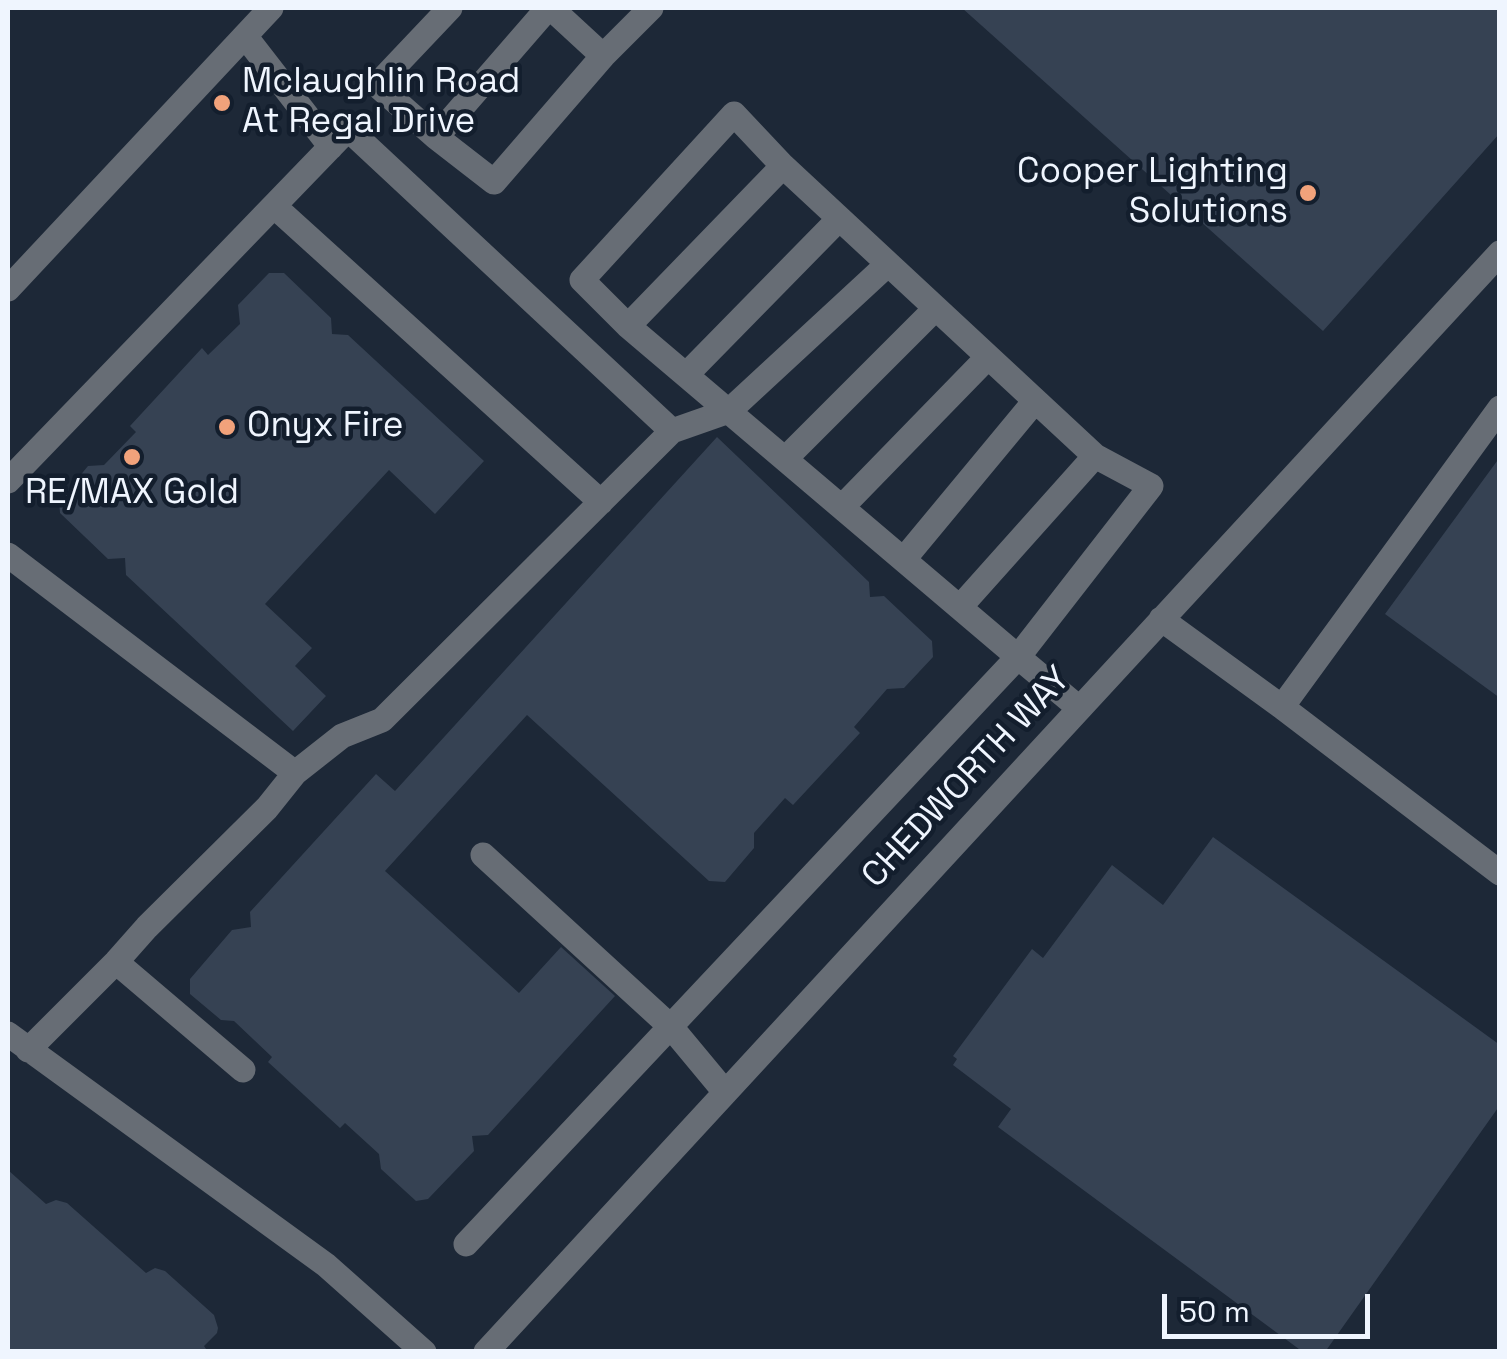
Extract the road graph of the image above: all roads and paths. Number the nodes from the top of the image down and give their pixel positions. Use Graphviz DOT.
graph roads {
  1 [pos="271,8"];
  2 [pos="450,8"];
  3 [pos="550,8"];
  4 [pos="651,8"];
  5 [pos="244,36"];
  6 [pos="603,56"];
  7 [pos="436,137"];
  8 [pos="332,146"];
  9 [pos="783,166"];
  10 [pos="274,206"];
  11 [pos="839,219"];
  12 [pos="1500,253"];
  13 [pos="888,264"];
  14 [pos="8,289"];
  15 [pos="936,308"];
  16 [pos="628,326"];
  17 [pos="988,356"];
  18 [pos="686,375"];
  19 [pos="1035,400"];
  20 [pos="1500,408"];
  21 [pos="729,411"];
  22 [pos="672,431"];
  23 [pos="1094,456"];
  24 [pos="785,458"];
  25 [pos="8,481"];
  26 [pos="601,502"];
  27 [pos="842,507"];
  28 [pos="8,555"];
  29 [pos="904,560"];
  30 [pos="960,607"];
  31 [pos="1161,619"];
  32 [pos="1018,657"];
  33 [pos="1282,707"];
  34 [pos="1079,708"];
  35 [pos="295,774"];
  36 [pos="483,855"];
  37 [pos="1500,873"];
  38 [pos="116,962"];
  39 [pos="671,1027"];
  40 [pos="18,1042"];
  41 [pos="244,1070"];
  42 [pos="725,1092"];
  43 [pos="466,1244"];
  44 [pos="424,1352"];
  45 [pos="486,1352"];
  1 -- 5 [label="street"];
  2 -- 7 [label="street"];
  3 -- 6 [label="street"];
  3 -- 7 [label="street"];
  4 -- 6 [label="street"];
  5 -- 8 [label="street"];
  5 -- 14 [label="street"];
  6 -- 7 [label="street"];
  8 -- 10 [label="street"];
  8 -- 22 [label="street"];
  9 -- 11 [label="street"];
  9 -- 16 [label="street"];
  9 -- 16 [label="street"];
  10 -- 25 [label="street"];
  10 -- 26 [label="street"];
  11 -- 13 [label="street"];
  11 -- 18 [label="street"];
  12 -- 31 [label="street, CHEDWORTH WAY"];
  13 -- 15 [label="street"];
  13 -- 21 [label="street"];
  15 -- 17 [label="street"];
  15 -- 24 [label="street"];
  16 -- 18 [label="street"];
  17 -- 19 [label="street"];
  17 -- 27 [label="street"];
  18 -- 21 [label="street"];
  19 -- 23 [label="street"];
  19 -- 29 [label="street"];
  20 -- 33 [label="street"];
  21 -- 22 [label="street"];
  21 -- 24 [label="street"];
  22 -- 26 [label="street"];
  23 -- 30 [label="street"];
  23 -- 32 [label="street"];
  24 -- 27 [label="street"];
  26 -- 35 [label="street"];
  27 -- 29 [label="street"];
  28 -- 35 [label="street"];
  29 -- 30 [label="street"];
  30 -- 32 [label="street"];
  31 -- 33 [label="street"];
  31 -- 34 [label="street, CHEDWORTH WAY"];
  32 -- 34 [label="street"];
  32 -- 39 [label="street"];
  33 -- 37 [label="street"];
  34 -- 42 [label="street, CHEDWORTH WAY"];
  35 -- 38 [label="street"];
  36 -- 39 [label="street"];
  38 -- 40 [label="street"];
  38 -- 41 [label="street"];
  39 -- 42 [label="street"];
  39 -- 43 [label="street"];
  40 -- 44 [label="street"];
  42 -- 45 [label="street, CHEDWORTH WAY"];
}
